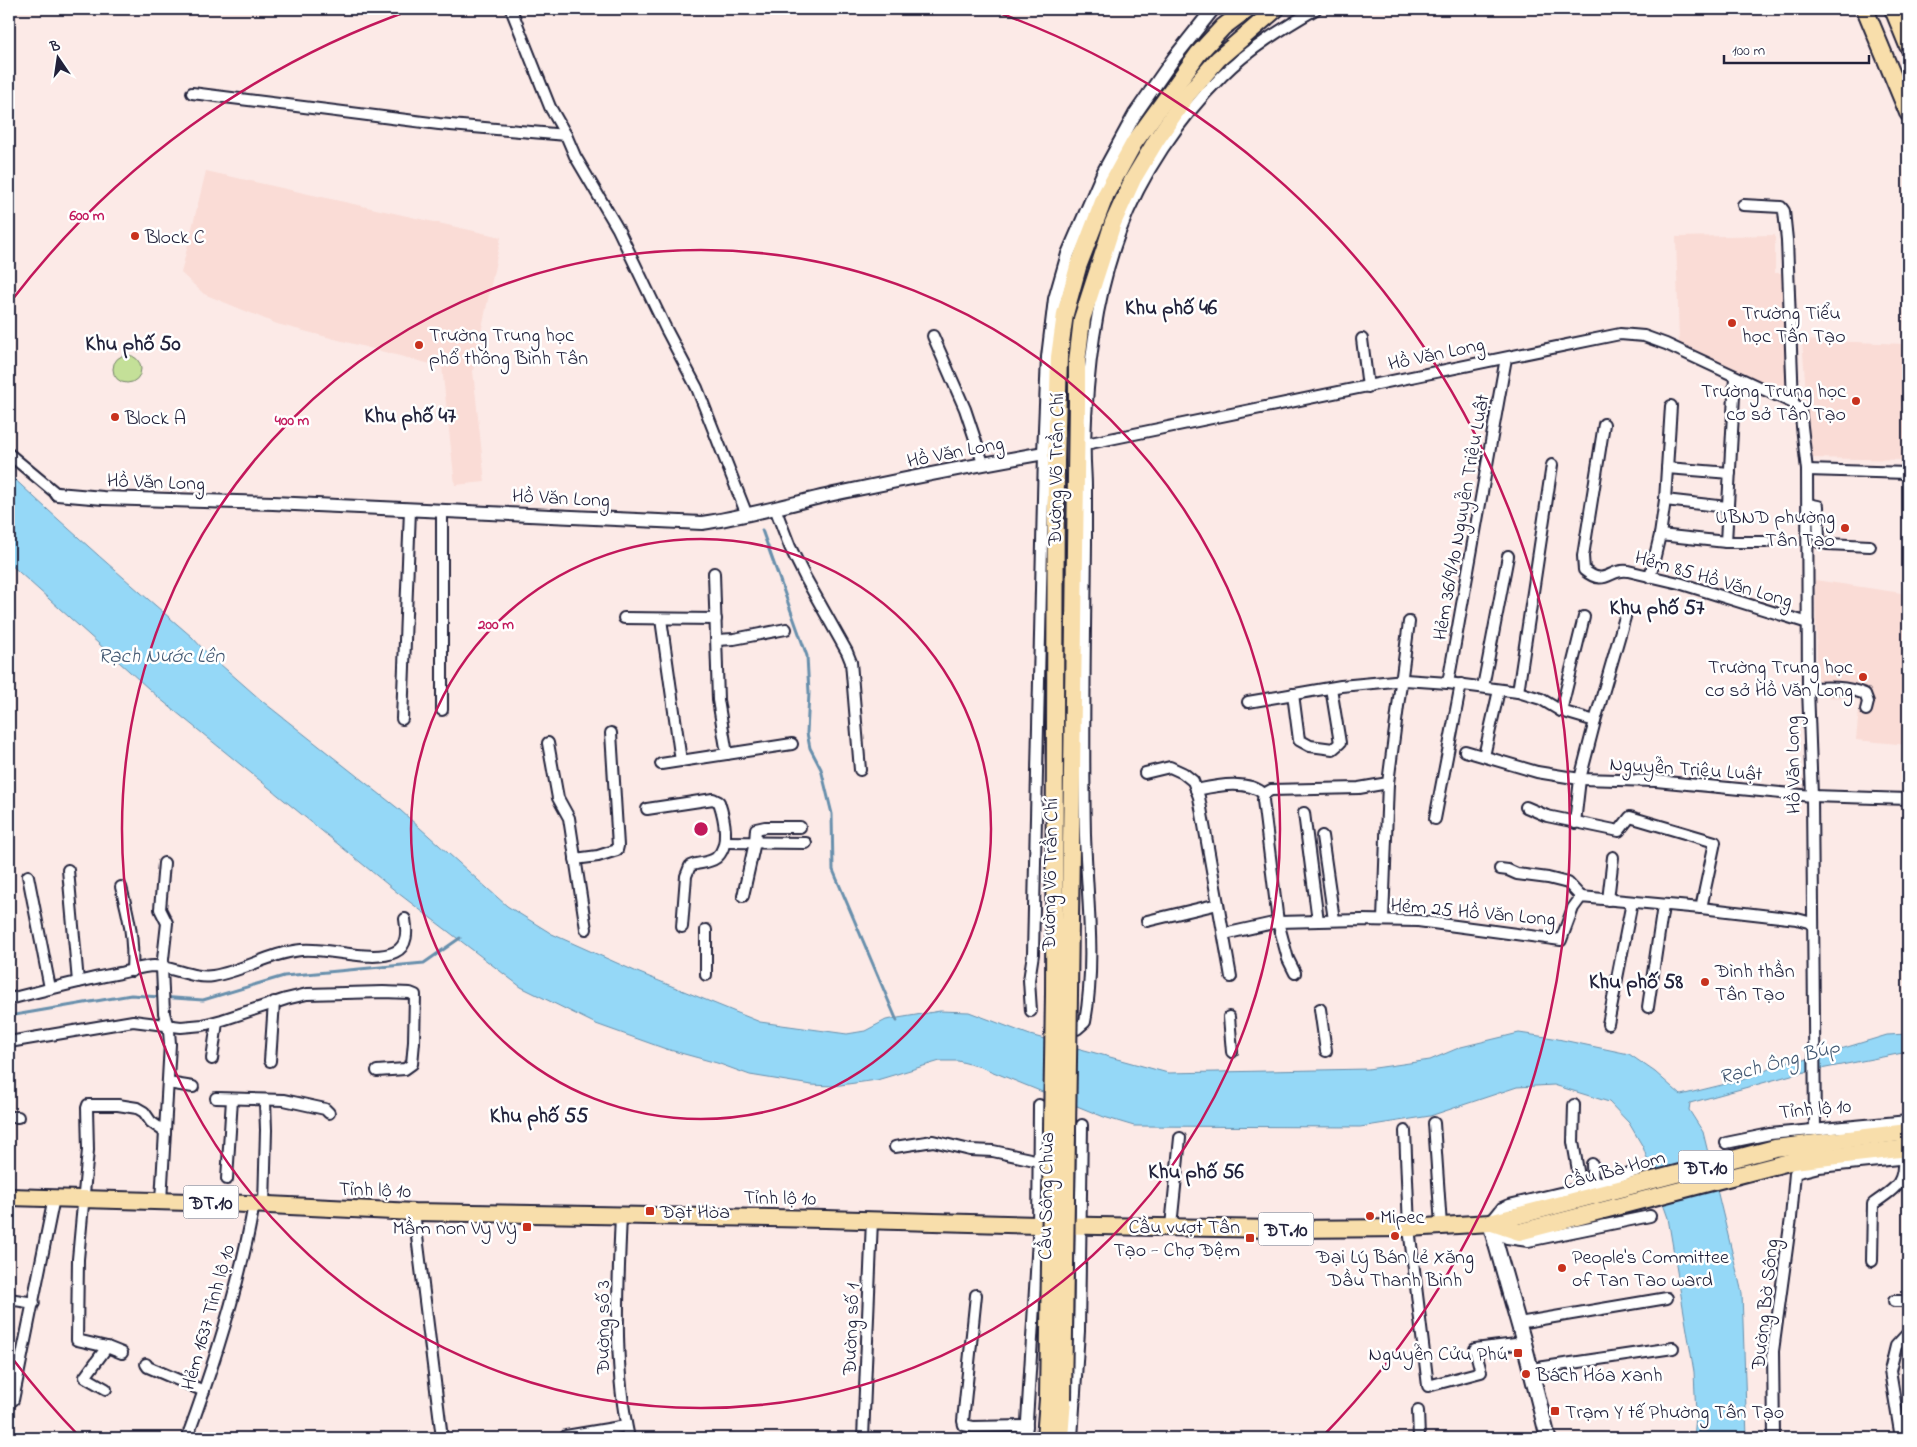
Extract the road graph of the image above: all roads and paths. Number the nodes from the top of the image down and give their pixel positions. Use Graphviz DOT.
graph roads {
  1 [pos="511,9"];
  2 [pos="1212,9"];
  3 [pos="1247,9"];
  4 [pos="1276,9"];
  5 [pos="1286,9"];
  6 [pos="1316,9"];
  7 [pos="1865,9"];
  8 [pos="1875,9"];
  9 [pos="1893,9"];
  10 [pos="1901,9"];
  11 [pos="1261,21"];
  12 [pos="1908,26"];
  13 [pos="1908,46"];
  14 [pos="1908,87"];
  15 [pos="192,93"];
  16 [pos="1908,113"];
  17 [pos="566,135"];
  18 [pos="1743,205"];
  19 [pos="933,336"];
  20 [pos="1362,339"];
  21 [pos="1506,358"];
  22 [pos="1735,377"];
  23 [pos="1368,387"];
  24 [pos="1793,403"];
  25 [pos="1671,406"];
  26 [pos="1604,424"];
  27 [pos="1080,446"];
  28 [pos="1050,452"];
  29 [pos="9,454"];
  30 [pos="983,463"];
  31 [pos="1552,465"];
  32 [pos="1667,468"];
  33 [pos="1807,470"];
  34 [pos="1730,473"];
  35 [pos="1908,473"];
  36 [pos="57,494"];
  37 [pos="1665,500"];
  38 [pos="1808,504"];
  39 [pos="1727,507"];
  40 [pos="775,508"];
  41 [pos="410,510"];
  42 [pos="442,511"];
  43 [pos="747,515"];
  44 [pos="1660,535"];
  45 [pos="1726,542"];
  46 [pos="1766,542"];
  47 [pos="1870,546"];
  48 [pos="1508,556"];
  49 [pos="714,573"];
  50 [pos="1650,577"];
  51 [pos="1584,617"];
  52 [pos="1625,617"];
  53 [pos="624,618"];
  54 [pos="716,619"];
  55 [pos="661,620"];
  56 [pos="1409,622"];
  57 [pos="1808,623"];
  58 [pos="786,629"];
  59 [pos="717,640"];
  60 [pos="1402,680"];
  61 [pos="1448,683"];
  62 [pos="1461,684"];
  63 [pos="1483,687"];
  64 [pos="1331,688"];
  65 [pos="1808,688"];
  66 [pos="1499,690"];
  67 [pos="1518,692"];
  68 [pos="1293,694"];
  69 [pos="1248,702"];
  70 [pos="442,710"];
  71 [pos="1866,710"];
  72 [pos="1561,711"];
  73 [pos="402,719"];
  74 [pos="1595,721"];
  75 [pos="611,733"];
  76 [pos="548,743"];
  77 [pos="792,744"];
  78 [pos="1465,751"];
  79 [pos="727,754"];
  80 [pos="1484,756"];
  81 [pos="681,761"];
  82 [pos="661,764"];
  83 [pos="860,770"];
  84 [pos="1145,773"];
  85 [pos="1580,779"];
  86 [pos="1388,783"];
  87 [pos="1196,790"];
  88 [pos="1264,794"];
  89 [pos="1812,796"];
  90 [pos="1908,799"];
  91 [pos="1526,807"];
  92 [pos="647,809"];
  93 [pos="1304,813"];
  94 [pos="1435,819"];
  95 [pos="1575,823"];
  96 [pos="800,827"];
  97 [pos="1322,836"];
  98 [pos="725,842"];
  99 [pos="755,842"];
  100 [pos="806,844"];
  101 [pos="1613,857"];
  102 [pos="574,859"];
  103 [pos="164,863"];
  104 [pos="1500,869"];
  105 [pos="68,870"];
  106 [pos="28,876"];
  107 [pos="121,887"];
  108 [pos="743,896"];
  109 [pos="1581,897"];
  110 [pos="1608,900"];
  111 [pos="1632,902"];
  112 [pos="1218,904"];
  113 [pos="1662,906"];
  114 [pos="1701,908"];
  115 [pos="404,919"];
  116 [pos="1334,920"];
  117 [pos="1383,920"];
  118 [pos="1146,921"];
  119 [pos="1318,921"];
  120 [pos="1278,922"];
  121 [pos="1812,923"];
  122 [pos="682,927"];
  123 [pos="586,930"];
  124 [pos="706,930"];
  125 [pos="1224,934"];
  126 [pos="162,968"];
  127 [pos="132,970"];
  128 [pos="1295,973"];
  129 [pos="706,975"];
  130 [pos="1231,977"];
  131 [pos="78,982"];
  132 [pos="50,988"];
  133 [pos="1062,994"];
  134 [pos="9,999"];
  135 [pos="274,1002"];
  136 [pos="1648,1006"];
  137 [pos="1320,1009"];
  138 [pos="1031,1011"];
  139 [pos="1229,1017"];
  140 [pos="216,1022"];
  141 [pos="1608,1024"];
  142 [pos="167,1025"];
  143 [pos="1077,1029"];
  144 [pos="9,1042"];
  145 [pos="1326,1051"];
  146 [pos="1232,1052"];
  147 [pos="212,1059"];
  148 [pos="270,1061"];
  149 [pos="377,1071"];
  150 [pos="168,1082"];
  151 [pos="193,1087"];
  152 [pos="216,1098"];
  153 [pos="232,1100"];
  154 [pos="265,1101"];
  155 [pos="1574,1105"];
  156 [pos="1038,1106"];
  157 [pos="329,1114"];
  158 [pos="1434,1123"];
  159 [pos="1082,1125"];
  160 [pos="1815,1130"];
  161 [pos="1405,1131"];
  162 [pos="165,1132"];
  163 [pos="1180,1138"];
  164 [pos="1907,1142"];
  165 [pos="1726,1143"];
  166 [pos="895,1147"];
  167 [pos="1038,1160"];
  168 [pos="1592,1164"];
  169 [pos="1639,1170"];
  170 [pos="227,1179"];
  171 [pos="1593,1185"];
  172 [pos="1581,1188"];
  173 [pos="9,1197"];
  174 [pos="54,1198"];
  175 [pos="84,1199"];
  176 [pos="161,1201"];
  177 [pos="259,1204"];
  178 [pos="414,1212"];
  179 [pos="621,1215"];
  180 [pos="1650,1216"];
  181 [pos="872,1220"];
  182 [pos="1490,1223"];
  183 [pos="1038,1225"];
  184 [pos="1515,1225"];
  185 [pos="1082,1226"];
  186 [pos="1171,1226"];
  187 [pos="1441,1226"];
  188 [pos="1409,1228"];
  189 [pos="1872,1261"];
  190 [pos="976,1295"];
  191 [pos="1667,1298"];
  192 [pos="9,1299"];
  193 [pos="1894,1301"];
  194 [pos="1908,1301"];
  195 [pos="34,1303"];
  196 [pos="1518,1324"];
  197 [pos="1908,1333"];
  198 [pos="1524,1344"];
  199 [pos="107,1347"];
  200 [pos="1672,1348"];
  201 [pos="122,1353"];
  202 [pos="146,1364"];
  203 [pos="1530,1368"];
  204 [pos="106,1389"];
  205 [pos="204,1391"];
  206 [pos="1055,1399"];
  207 [pos="13,1400"];
  208 [pos="1418,1411"];
  209 [pos="626,1426"];
  210 [pos="1027,1426"];
  211 [pos="566,1436"];
  212 [pos="187,1438"];
  213 [pos="442,1438"];
  214 [pos="629,1438"];
  215 [pos="863,1438"];
  216 [pos="1026,1438"];
  217 [pos="1045,1438"];
  218 [pos="1060,1438"];
  219 [pos="1072,1438"];
  220 [pos="1420,1438"];
  221 [pos="1548,1438"];
  222 [pos="1774,1438"];
  223 [pos="1901,1438"];
  1 -- 17 [label="street"];
  2 -- 28 [label="street"];
  3 -- 28 [label="main road, Đường Võ Trần Chí"];
  4 -- 11 [label="main road, Đường Võ Trần Chí"];
  5 -- 11 [label="main road"];
  6 -- 27 [label="street"];
  7 -- 16 [label="main road"];
  8 -- 14 [label="main road"];
  9 -- 13 [label="main road"];
  10 -- 12 [label="main road"];
  11 -- 27 [label="main road, Đường Võ Trần Chí"];
  15 -- 17 [label="street"];
  17 -- 43 [label="street"];
  18 -- 24 [label="street, Hồ Văn Long"];
  19 -- 30 [label="street"];
  20 -- 23 [label="street"];
  21 -- 22 [label="street, Hồ Văn Long"];
  21 -- 23 [label="street, Hồ Văn Long"];
  21 -- 61 [label="street, Hẻm 36/9/10 Nguyễn Triệu Luật"];
  22 -- 24 [label="street, Hồ Văn Long"];
  22 -- 34 [label="street"];
  23 -- 27 [label="street, Hồ Văn Long"];
  24 -- 33 [label="street, Hồ Văn Long"];
  25 -- 32 [label="street"];
  26 -- 50 [label="street, Hẻm 85 Hồ Văn Long"];
  27 -- 28 [label="main road"];
  27 -- 133 [label="main road, Đường Võ Trần Chí"];
  27 -- 143 [label="street"];
  28 -- 30 [label="street, Hồ Văn Long"];
  28 -- 133 [label="main road, Đường Võ Trần Chí"];
  28 -- 138 [label="street"];
  29 -- 36 [label="street"];
  30 -- 40 [label="street, Hồ Văn Long"];
  31 -- 67 [label="street"];
  32 -- 34 [label="street"];
  32 -- 37 [label="street"];
  33 -- 35 [label="street"];
  33 -- 38 [label="street, Hồ Văn Long"];
  34 -- 39 [label="street"];
  36 -- 41 [label="street, Hồ Văn Long"];
  37 -- 39 [label="street"];
  37 -- 44 [label="street"];
  38 -- 47 [label="street"];
  38 -- 57 [label="street, Hồ Văn Long"];
  39 -- 45 [label="street"];
  40 -- 43 [label="street, Hồ Văn Long"];
  40 -- 83 [label="street"];
  41 -- 42 [label="street, Hồ Văn Long"];
  41 -- 73 [label="street"];
  42 -- 43 [label="street, Hồ Văn Long"];
  42 -- 70 [label="street"];
  44 -- 45 [label="street"];
  44 -- 50 [label="street"];
  45 -- 46 [label="street"];
  48 -- 63 [label="street"];
  49 -- 54 [label="street"];
  50 -- 57 [label="street, Hẻm 85 Hồ Văn Long"];
  51 -- 72 [label="street"];
  52 -- 74 [label="street"];
  53 -- 55 [label="street"];
  54 -- 55 [label="street"];
  54 -- 59 [label="street"];
  55 -- 81 [label="street"];
  56 -- 60 [label="street"];
  57 -- 65 [label="street, Hồ Văn Long"];
  58 -- 59 [label="street"];
  59 -- 79 [label="street"];
  60 -- 61 [label="street"];
  60 -- 64 [label="street"];
  60 -- 86 [label="street"];
  61 -- 62 [label="street"];
  62 -- 63 [label="street"];
  62 -- 94 [label="street"];
  63 -- 66 [label="street"];
  64 -- 68 [label="street"];
  64 -- 68 [label="street"];
  65 -- 71 [label="street"];
  65 -- 89 [label="street, Hồ Văn Long"];
  66 -- 67 [label="street"];
  66 -- 80 [label="street"];
  67 -- 72 [label="street"];
  68 -- 69 [label="street"];
  72 -- 74 [label="street"];
  74 -- 85 [label="street"];
  75 -- 102 [label="street"];
  76 -- 102 [label="street"];
  77 -- 79 [label="street"];
  78 -- 80 [label="street, Nguyễn Triệu Luật"];
  79 -- 81 [label="street"];
  80 -- 85 [label="street, Nguyễn Triệu Luật"];
  81 -- 82 [label="street"];
  84 -- 87 [label="street"];
  85 -- 89 [label="street, Nguyễn Triệu Luật"];
  85 -- 95 [label="street"];
  86 -- 88 [label="street"];
  86 -- 117 [label="street"];
  87 -- 88 [label="street"];
  87 -- 112 [label="street"];
  88 -- 120 [label="street"];
  89 -- 90 [label="street, Nguyễn Triệu Luật"];
  89 -- 121 [label="street, Hồ Văn Long"];
  91 -- 95 [label="street"];
  92 -- 98 [label="street"];
  93 -- 119 [label="street"];
  95 -- 114 [label="street"];
  96 -- 99 [label="street"];
  97 -- 116 [label="street"];
  98 -- 99 [label="street"];
  98 -- 122 [label="street"];
  99 -- 100 [label="street"];
  99 -- 108 [label="street"];
  101 -- 110 [label="street"];
  102 -- 123 [label="street"];
  103 -- 126 [label="street"];
  104 -- 109 [label="street"];
  105 -- 131 [label="street"];
  106 -- 132 [label="street"];
  107 -- 127 [label="street"];
  109 -- 110 [label="street, Hẻm 25 Hồ Văn Long"];
  109 -- 117 [label="street, Hẻm 25 Hồ Văn Long"];
  110 -- 111 [label="street, Hẻm 25 Hồ Văn Long"];
  111 -- 113 [label="street, Hẻm 25 Hồ Văn Long"];
  111 -- 141 [label="street"];
  112 -- 118 [label="street"];
  112 -- 125 [label="street"];
  113 -- 114 [label="street, Hẻm 25 Hồ Văn Long"];
  113 -- 136 [label="street"];
  114 -- 121 [label="street, Hẻm 25 Hồ Văn Long"];
  115 -- 126 [label="street"];
  116 -- 117 [label="street, Hẻm 25 Hồ Văn Long"];
  116 -- 119 [label="street, Hẻm 25 Hồ Văn Long"];
  119 -- 120 [label="street, Hẻm 25 Hồ Văn Long"];
  120 -- 125 [label="street, Hẻm 25 Hồ Văn Long"];
  120 -- 128 [label="street"];
  121 -- 160 [label="street, Hồ Văn Long"];
  124 -- 129 [label="street"];
  125 -- 130 [label="street"];
  126 -- 127 [label="street"];
  126 -- 142 [label="street"];
  127 -- 131 [label="street"];
  131 -- 132 [label="street"];
  132 -- 134 [label="street"];
  133 -- 206 [label="main road, Cầu Sông Chùa, bridge"];
  135 -- 140 [label="street"];
  135 -- 148 [label="street"];
  135 -- 149 [label="street"];
  137 -- 145 [label="street"];
  139 -- 146 [label="street"];
  140 -- 142 [label="street"];
  140 -- 147 [label="street"];
  142 -- 144 [label="street"];
  142 -- 150 [label="street"];
  150 -- 151 [label="street"];
  150 -- 162 [label="street"];
  152 -- 153 [label="street"];
  153 -- 154 [label="street"];
  153 -- 170 [label="street"];
  154 -- 157 [label="street"];
  154 -- 177 [label="street, Hẻm 1637 Tỉnh lộ 10"];
  155 -- 172 [label="street"];
  156 -- 167 [label="street"];
  158 -- 187 [label="street"];
  159 -- 185 [label="street"];
  160 -- 164 [label="street, Tỉnh lộ 10 / ĐT.10"];
  160 -- 165 [label="street, Tỉnh lộ 10 / ĐT.10"];
  161 -- 188 [label="street"];
  162 -- 175 [label="street"];
  162 -- 176 [label="street"];
  163 -- 186 [label="street"];
  164 -- 184 [label="main road, Cầu Bà Hom / ĐT.10"];
  164 -- 189 [label="street"];
  164 -- 222 [label="street, Đường Bờ Sông"];
  166 -- 167 [label="street"];
  167 -- 183 [label="street"];
  168 -- 171 [label="street"];
  169 -- 171 [label="street"];
  171 -- 172 [label="street"];
  172 -- 182 [label="street"];
  173 -- 174 [label="main road, Tỉnh lộ 10 / ĐT.10"];
  174 -- 175 [label="main road, Tỉnh lộ 10 / ĐT.10"];
  174 -- 195 [label="street"];
  175 -- 176 [label="main road, Tỉnh lộ 10 / ĐT.10"];
  175 -- 199 [label="street"];
  176 -- 177 [label="main road, Tỉnh lộ 10 / ĐT.10"];
  177 -- 178 [label="main road, Tỉnh lộ 10 / ĐT.10"];
  177 -- 205 [label="street, Hẻm 1637 Tỉnh lộ 10"];
  178 -- 179 [label="main road, Tỉnh lộ 10 / ĐT.10"];
  178 -- 213 [label="street"];
  179 -- 181 [label="main road, Tỉnh lộ 10 / ĐT.10"];
  179 -- 209 [label="street, Đường số 3"];
  180 -- 182 [label="street"];
  181 -- 183 [label="main road, Tỉnh lộ 10 / ĐT.10"];
  181 -- 215 [label="street, Đường số 1"];
  182 -- 184 [label="main road, Tỉnh lộ 10 / ĐT.10"];
  182 -- 187 [label="main road, Tỉnh lộ 10 / ĐT.10"];
  182 -- 196 [label="main road"];
  183 -- 185 [label="main road, Tỉnh lộ 10 / ĐT.10"];
  183 -- 210 [label="street"];
  185 -- 186 [label="main road, Tỉnh lộ 10 / ĐT.10"];
  185 -- 219 [label="street"];
  186 -- 188 [label="main road, Tỉnh lộ 10 / ĐT.10"];
  187 -- 188 [label="main road, Tỉnh lộ 10 / ĐT.10"];
  188 -- 198 [label="street"];
  190 -- 210 [label="street"];
  191 -- 196 [label="street"];
  192 -- 195 [label="street"];
  193 -- 194 [label="street"];
  195 -- 207 [label="street"];
  196 -- 198 [label="main road"];
  197 -- 223 [label="street"];
  198 -- 203 [label="main road"];
  199 -- 201 [label="street"];
  199 -- 204 [label="street"];
  200 -- 203 [label="street"];
  202 -- 205 [label="street"];
  203 -- 221 [label="main road"];
  205 -- 212 [label="street, Hẻm 1637 Tỉnh lộ 10"];
  206 -- 217 [label="main road"];
  206 -- 218 [label="main road"];
  208 -- 220 [label="street"];
  209 -- 211 [label="street"];
  209 -- 214 [label="street, Đường số 3"];
  210 -- 216 [label="street"];
}
